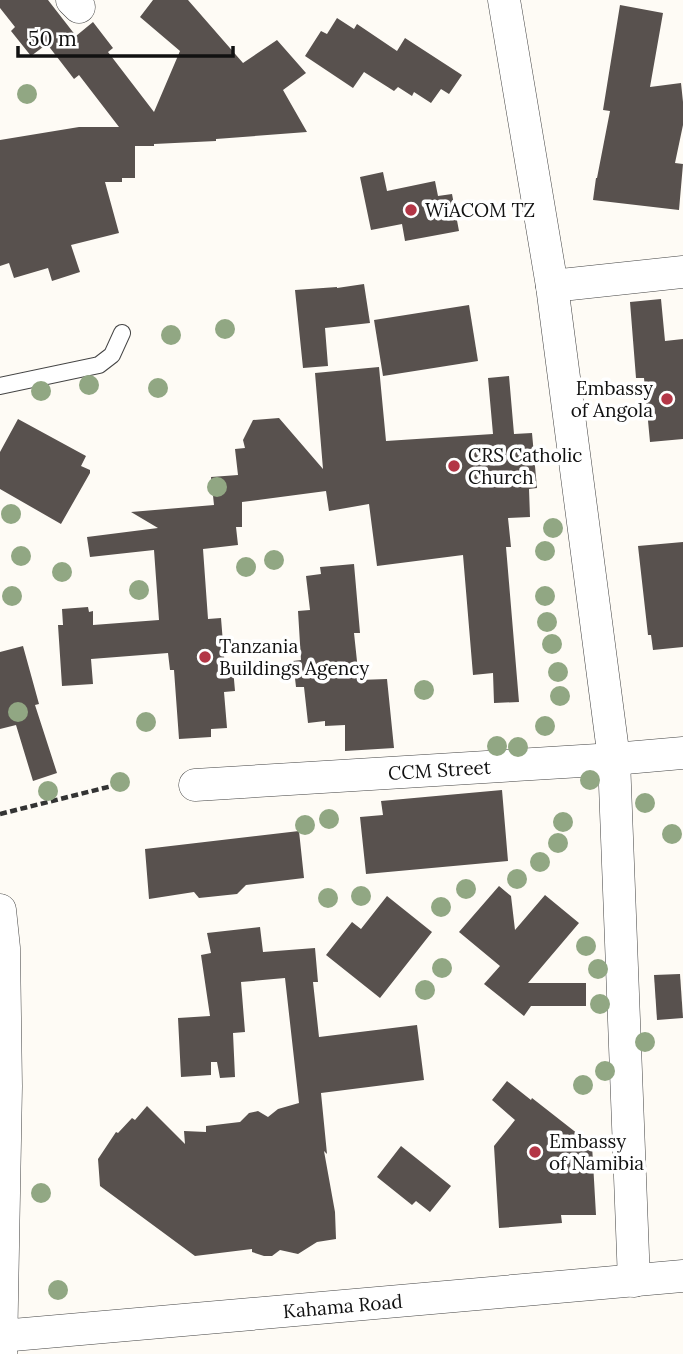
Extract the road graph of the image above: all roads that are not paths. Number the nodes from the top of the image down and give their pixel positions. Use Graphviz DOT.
graph roads {
  1 [pos="504,0"];
  2 [pos="683,272"];
  3 [pos="552,286"];
  4 [pos="122,333"];
  5 [pos="0,386"];
  6 [pos="683,752"];
  7 [pos="614,759"];
  8 [pos="195,785"];
  9 [pos="0,910"];
  10 [pos="683,1276"];
  11 [pos="634,1281"];
  12 [pos="1,1345"];
  1 -- 3 [label="street"];
  2 -- 3 [label="street"];
  3 -- 7 [label="street"];
  4 -- 5 [label="lane"];
  6 -- 7 [label="street, CCM Street"];
  7 -- 8 [label="street, CCM Street"];
  7 -- 11 [label="street"];
  9 -- 12 [label="street, Kahama Road"];
  10 -- 11 [label="street, Kahama Road"];
  11 -- 12 [label="street, Kahama Road"];
}
